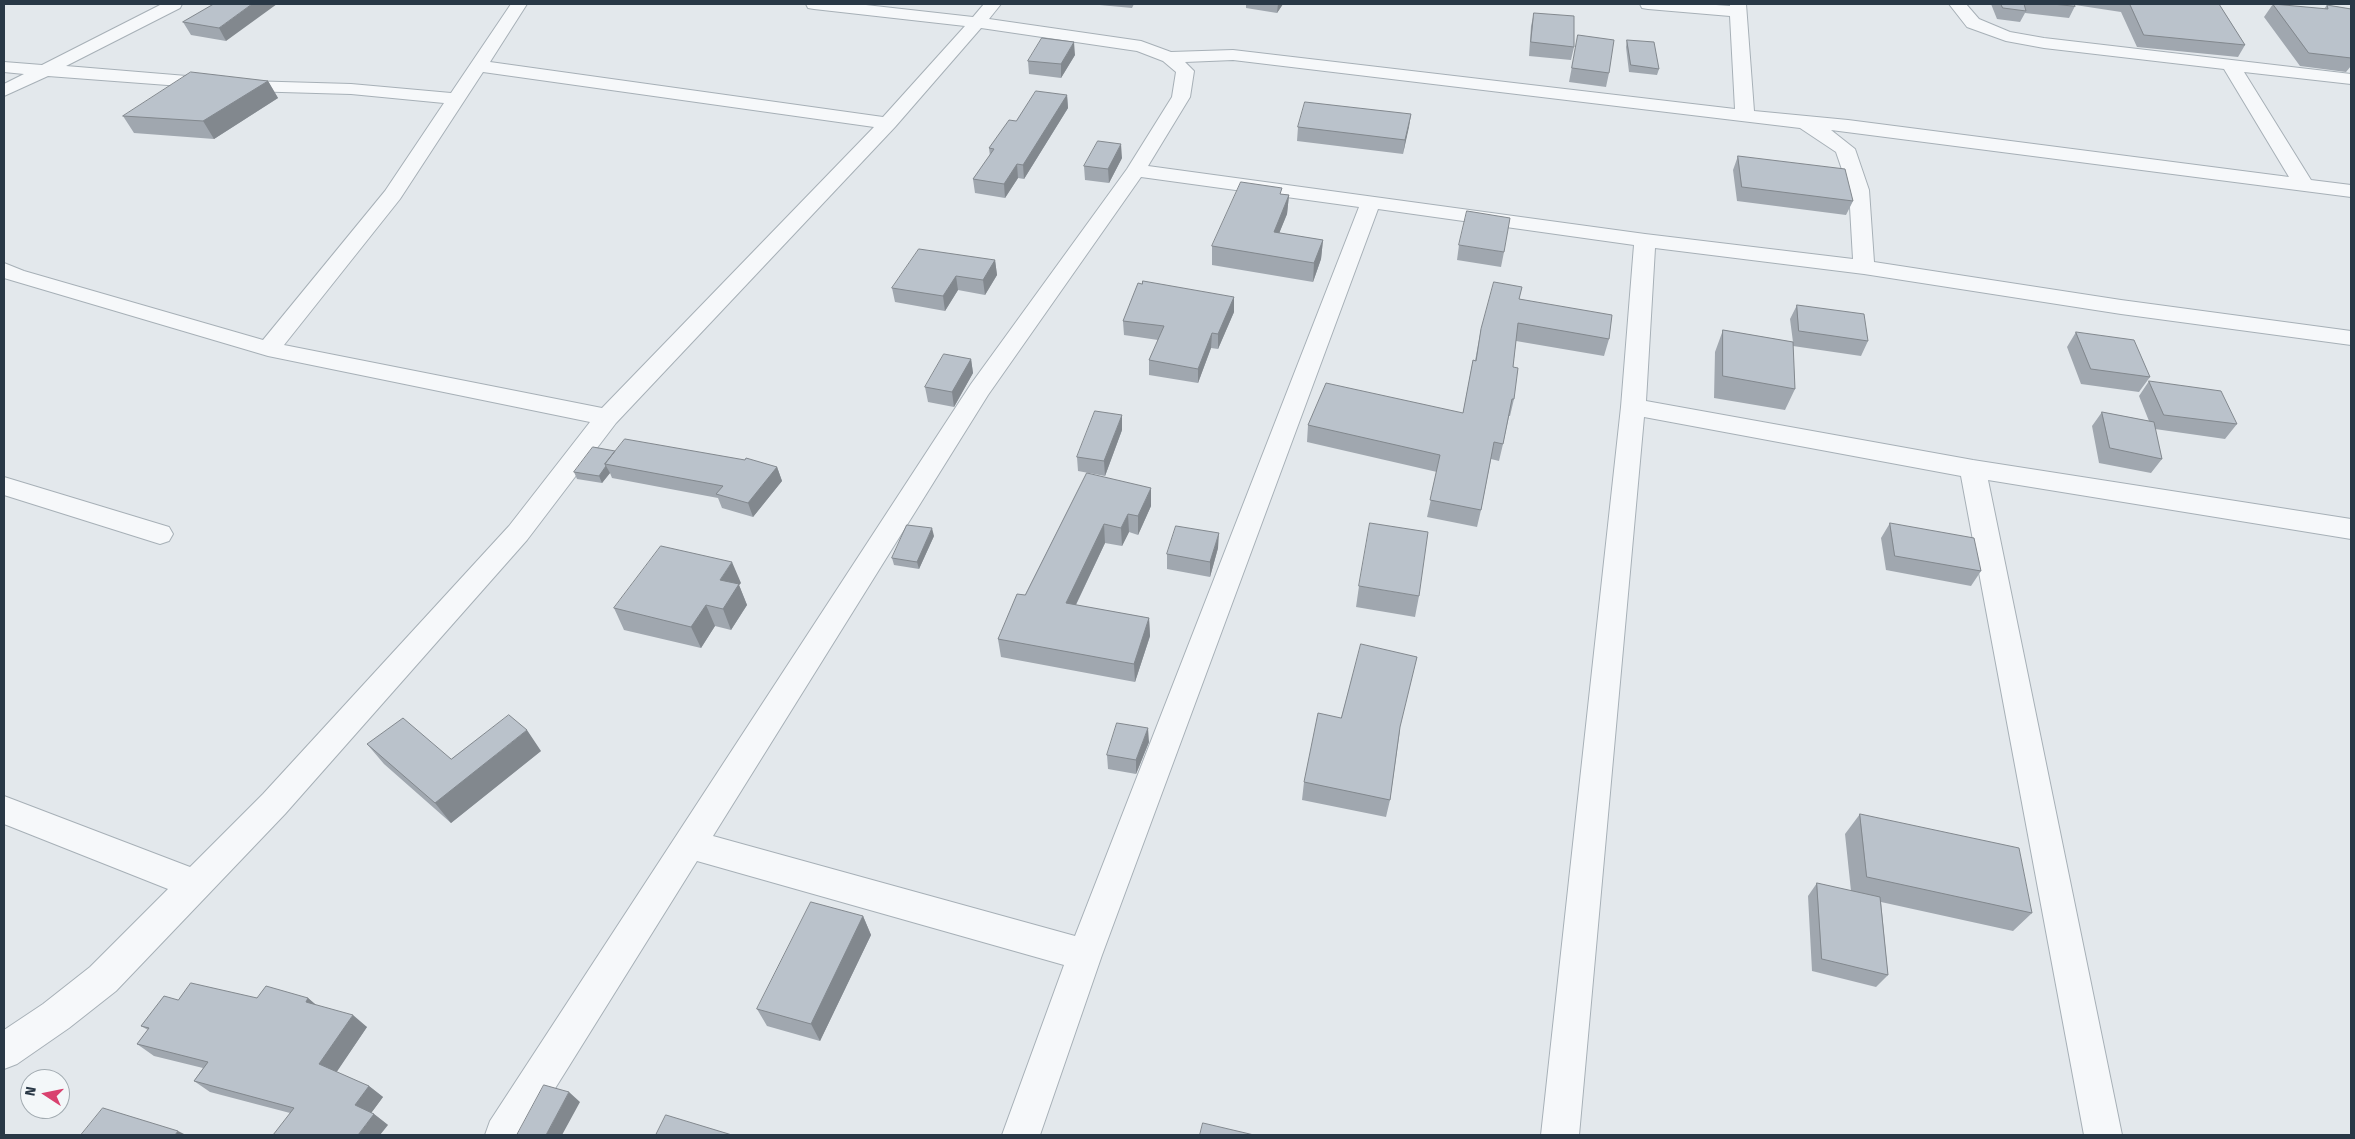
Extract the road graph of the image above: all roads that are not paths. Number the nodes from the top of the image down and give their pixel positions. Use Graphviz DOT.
graph roads {
  1 [pos="174,4"];
  2 [pos="519,4"];
  3 [pos="814,4"];
  4 [pos="1648,4"];
  5 [pos="1957,4"];
  6 [pos="1738,8"];
  7 [pos="984,13"];
  8 [pos="1169,57"];
  9 [pos="2230,64"];
  10 [pos="480,66"];
  11 [pos="4,68"];
  12 [pos="42,71"];
  13 [pos="2351,79"];
  14 [pos="4,91"];
  15 [pos="458,99"];
  16 [pos="1745,116"];
  17 [pos="1796,122"];
  18 [pos="888,123"];
  19 [pos="1136,170"];
  20 [pos="2304,184"];
  21 [pos="2351,190"];
  22 [pos="1370,204"];
  23 [pos="1644,240"];
  24 [pos="1864,267"];
  25 [pos="8,276"];
  26 [pos="2351,338"];
  27 [pos="268,349"];
  28 [pos="1633,407"];
  29 [pos="607,416"];
  30 [pos="1973,469"];
  31 [pos="4,486"];
  32 [pos="2351,529"];
  33 [pos="160,534"];
  34 [pos="4,810"];
  35 [pos="690,844"];
  36 [pos="196,885"];
  37 [pos="1085,955"];
  38 [pos="4,1051"];
  39 [pos="504,1135"];
  40 [pos="1021,1135"];
  41 [pos="1560,1135"];
  42 [pos="2103,1135"];
  1 -- 12 [label="street"];
  2 -- 10 [label="street"];
  3 -- 7 [label="street"];
  4 -- 6 [label="street"];
  5 -- 9 [label="street"];
  6 -- 16 [label="street"];
  7 -- 8 [label="street"];
  7 -- 18 [label="street"];
  8 -- 16 [label="street"];
  8 -- 19 [label="street"];
  9 -- 13 [label="street"];
  9 -- 20 [label="street"];
  10 -- 15 [label="street"];
  10 -- 18 [label="street"];
  11 -- 12 [label="street"];
  12 -- 14 [label="street"];
  12 -- 15 [label="street"];
  15 -- 27 [label="street"];
  16 -- 17 [label="street"];
  17 -- 20 [label="street"];
  17 -- 24 [label="street"];
  18 -- 29 [label="street"];
  19 -- 22 [label="street"];
  19 -- 35 [label="street"];
  20 -- 21 [label="street"];
  22 -- 23 [label="street"];
  22 -- 37 [label="street"];
  23 -- 24 [label="street"];
  23 -- 28 [label="street"];
  24 -- 26 [label="street"];
  25 -- 27 [label="street"];
  27 -- 29 [label="street"];
  28 -- 30 [label="street"];
  28 -- 41 [label="street"];
  29 -- 36 [label="street"];
  30 -- 32 [label="street"];
  30 -- 42 [label="street"];
  31 -- 33 [label="street"];
  34 -- 36 [label="street"];
  35 -- 37 [label="street"];
  35 -- 39 [label="street"];
  36 -- 38 [label="street"];
  37 -- 40 [label="street"];
}
